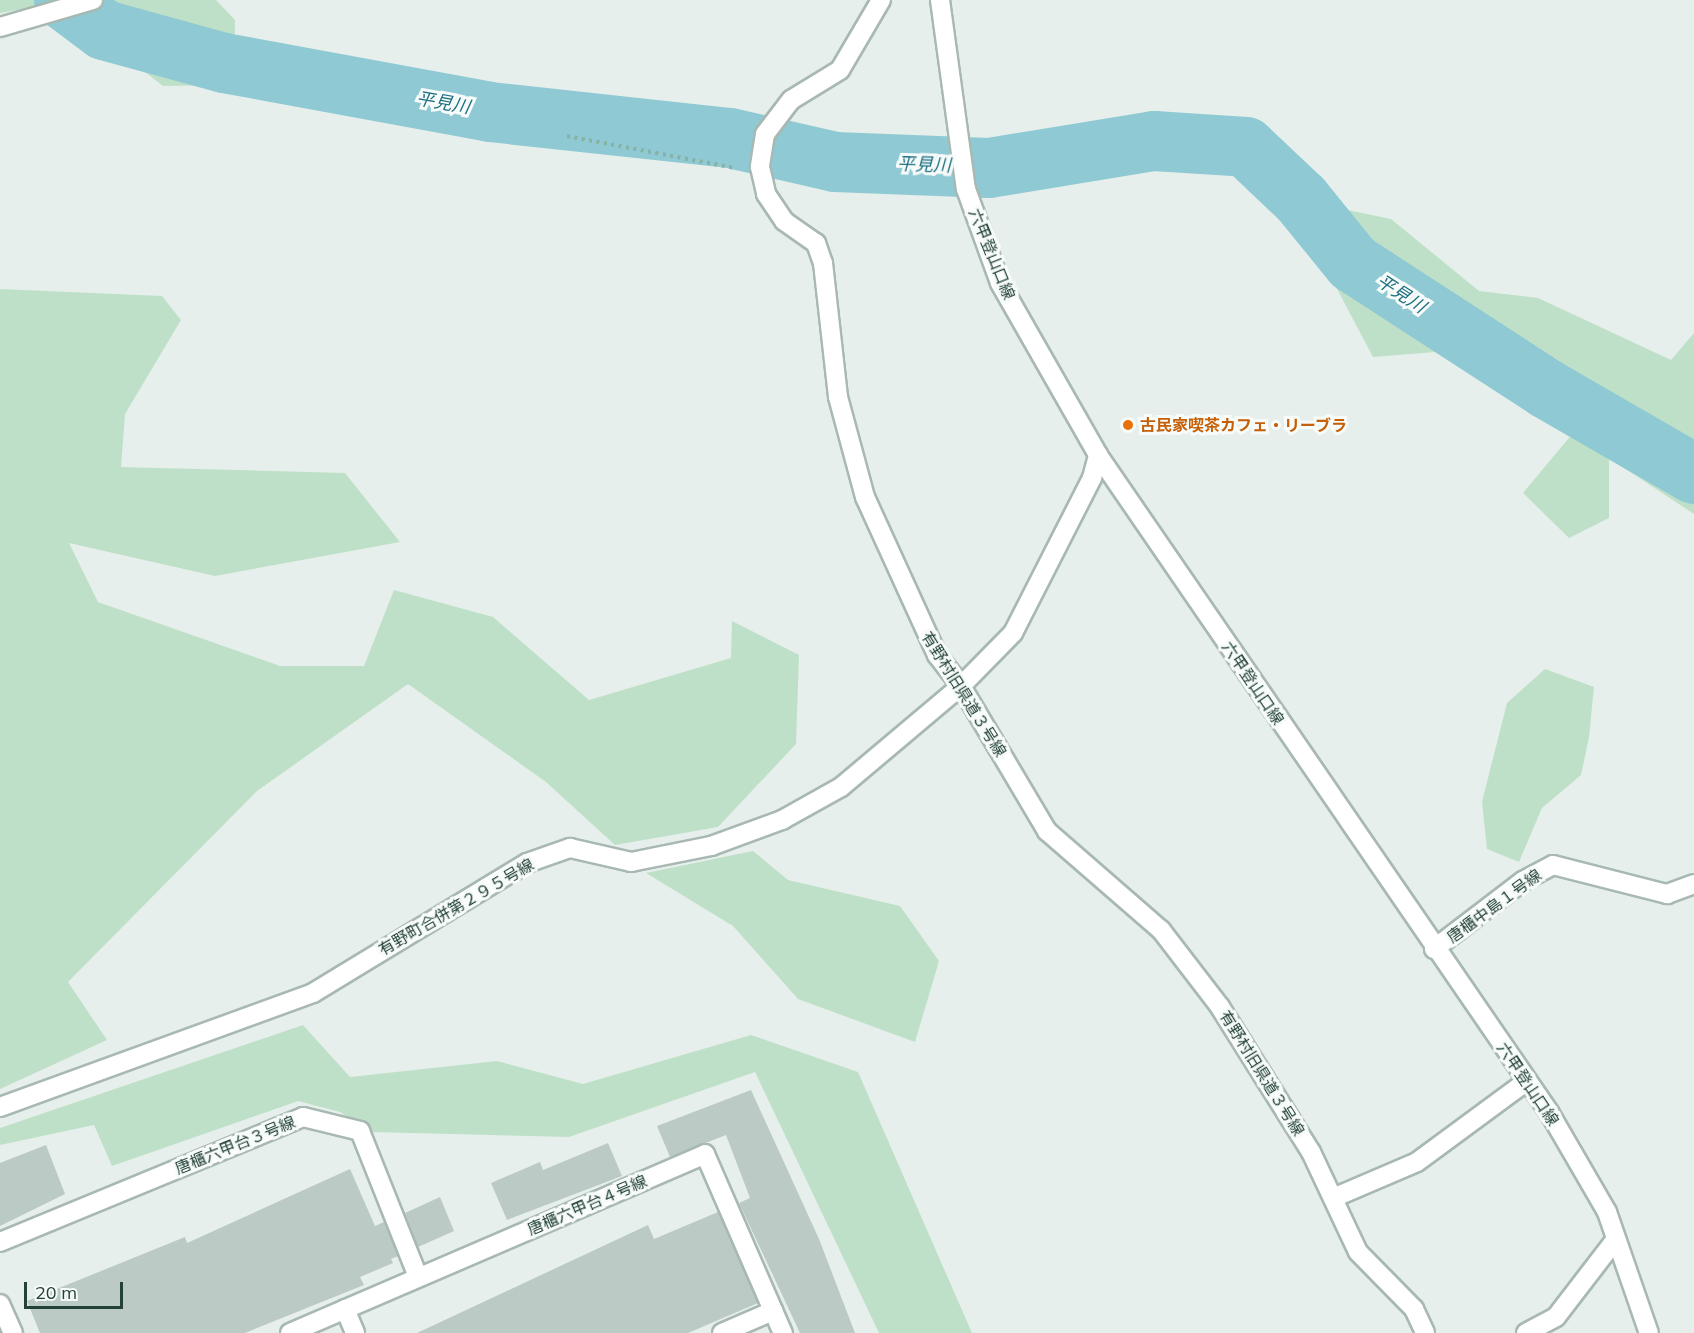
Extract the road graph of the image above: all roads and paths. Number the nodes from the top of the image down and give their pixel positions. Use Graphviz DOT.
graph roads {
  1 [pos="881,0"];
  2 [pos="940,0"];
  3 [pos="90,1"];
  4 [pos="0,27"];
  5 [pos="567,136"];
  6 [pos="761,171"];
  7 [pos="1098,455"];
  8 [pos="961,686"];
  9 [pos="1694,884"];
  10 [pos="1434,949"];
  11 [pos="1527,1081"];
  12 [pos="0,1107"];
  13 [pos="1333,1198"];
  14 [pos="1616,1239"];
  15 [pos="0,1242"];
  16 [pos="418,1277"];
  17 [pos="0,1304"];
  18 [pos="345,1309"];
  19 [pos="773,1311"];
  20 [pos="12,1333"];
  21 [pos="290,1333"];
  22 [pos="355,1333"];
  23 [pos="722,1333"];
  24 [pos="783,1333"];
  25 [pos="1425,1333"];
  26 [pos="1526,1333"];
  27 [pos="1649,1333"];
  1 -- 6 [label="street, 有野村旧県道３号線"];
  2 -- 7 [label="street, 六甲登山口線"];
  3 -- 4 [label="street"];
  5 -- 6 [label="path"];
  6 -- 8 [label="street, 有野村旧県道３号線"];
  7 -- 8 [label="street, 有野町合併第２９５号線"];
  7 -- 10 [label="street, 六甲登山口線"];
  8 -- 12 [label="street, 有野町合併第２９５号線"];
  8 -- 13 [label="street, 有野村旧県道３号線"];
  9 -- 10 [label="street, 唐櫃中島１号線"];
  10 -- 11 [label="street, 六甲登山口線"];
  11 -- 13 [label="street"];
  11 -- 14 [label="street, 六甲登山口線"];
  13 -- 25 [label="street, 有野村旧県道３号線"];
  14 -- 26 [label="street"];
  14 -- 27 [label="street, 六甲登山口線"];
  15 -- 16 [label="street, 唐櫃六甲台３号線"];
  16 -- 18 [label="street, 唐櫃六甲台４号線"];
  16 -- 19 [label="street, 唐櫃六甲台４号線"];
  17 -- 20 [label="street"];
  18 -- 21 [label="street, 唐櫃六甲台４号線"];
  18 -- 22 [label="street"];
  19 -- 23 [label="street"];
  19 -- 24 [label="street, 唐櫃六甲台４号線"];
}
